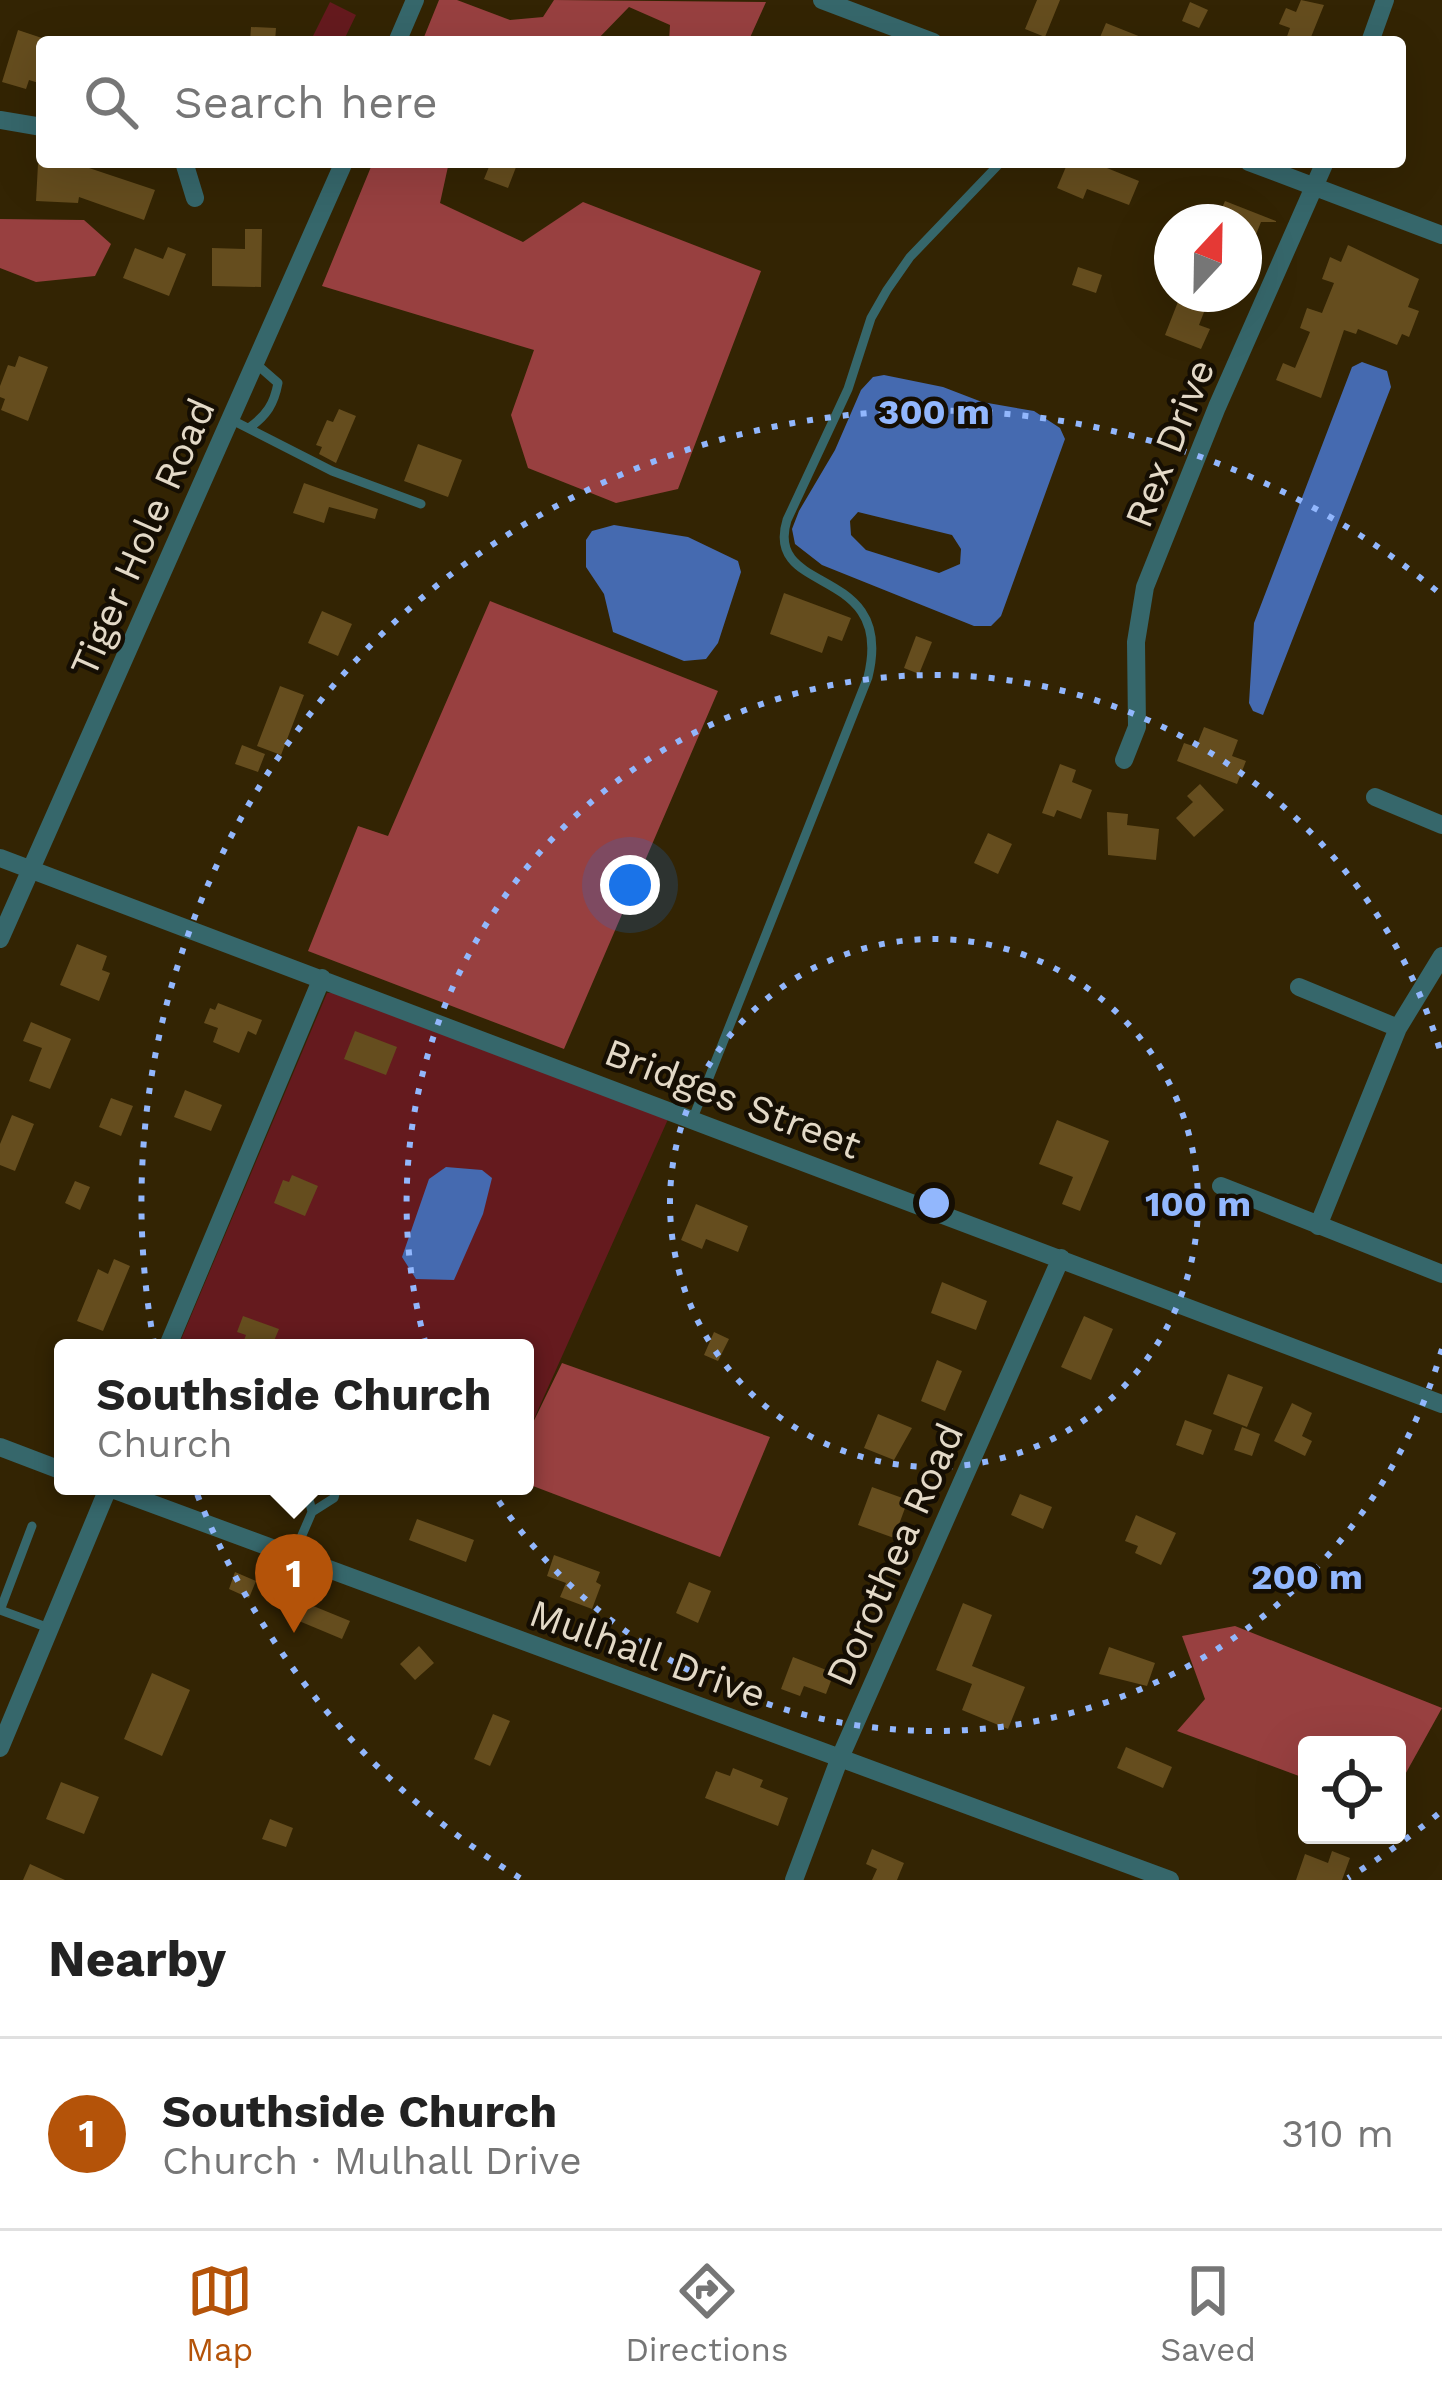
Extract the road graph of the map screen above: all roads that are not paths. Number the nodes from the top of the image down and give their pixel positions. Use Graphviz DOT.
graph roads {
  1 [pos="415,0"];
  2 [pos="822,0"];
  3 [pos="1385,0"];
  4 [pos="400,36"];
  5 [pos="918,36"];
  6 [pos="1372,36"];
  7 [pos="0,120"];
  8 [pos="36,127"];
  9 [pos="186,168"];
  10 [pos="341,168"];
  11 [pos="995,168"];
  12 [pos="1265,168"];
  13 [pos="1322,168"];
  14 [pos="1315,187"];
  15 [pos="195,198"];
  16 [pos="1442,235"];
  17 [pos="255,363"];
  18 [pos="240,423"];
  19 [pos="421,504"];
  20 [pos="1124,760"];
  21 [pos="1376,797"];
  22 [pos="1442,825"];
  23 [pos="0,858"];
  24 [pos="31,870"];
  25 [pos="0,939"];
  26 [pos="1442,956"];
  27 [pos="322,978"];
  28 [pos="1299,987"];
  29 [pos="1398,1028"];
  30 [pos="693,1118"];
  31 [pos="1221,1186"];
  32 [pos="1318,1226"];
  33 [pos="1061,1258"];
  34 [pos="1442,1274"];
  35 [pos="171,1339"];
  36 [pos="1442,1404"];
  37 [pos="0,1447"];
  38 [pos="54,1468"];
  39 [pos="103,1495"];
  40 [pos="131,1495"];
  41 [pos="308,1495"];
  42 [pos="335,1495"];
  43 [pos="312,1512"];
  44 [pos="32,1526"];
  45 [pos="293,1556"];
  46 [pos="0,1609"];
  47 [pos="50,1628"];
  48 [pos="1,1741"];
  49 [pos="838,1760"];
  50 [pos="1128,1873"];
  51 [pos="794,1880"];
  52 [pos="1169,1880"];
  1 -- 4 [label="street"];
  2 -- 5 [label="street"];
  3 -- 6 [label="street"];
  7 -- 8 [label="street"];
  9 -- 15 [label="street"];
  10 -- 17 [label="street, Tiger Hole Road"];
  11 -- 30 [label="lane"];
  12 -- 14 [label="street"];
  13 -- 14 [label="street, Rex Drive"];
  14 -- 16 [label="street"];
  14 -- 20 [label="street, Rex Drive"];
  17 -- 18 [label="street, Tiger Hole Road"];
  17 -- 18 [label="lane"];
  18 -- 19 [label="lane"];
  18 -- 24 [label="street, Tiger Hole Road"];
  21 -- 22 [label="street"];
  23 -- 24 [label="street, Bridges Street"];
  24 -- 25 [label="street, Tiger Hole Road"];
  24 -- 27 [label="street, Bridges Street"];
  26 -- 29 [label="street"];
  27 -- 30 [label="street, Bridges Street"];
  27 -- 35 [label="street"];
  28 -- 29 [label="street"];
  29 -- 32 [label="street"];
  30 -- 33 [label="street, Bridges Street"];
  31 -- 32 [label="street"];
  32 -- 34 [label="street"];
  33 -- 36 [label="street, Bridges Street"];
  33 -- 49 [label="street, Dorothea Road"];
  37 -- 38 [label="street"];
  39 -- 47 [label="street"];
  40 -- 45 [label="street, Mulhall Drive"];
  41 -- 43 [label="lane"];
  42 -- 43 [label="lane"];
  43 -- 45 [label="lane"];
  44 -- 46 [label="lane"];
  45 -- 49 [label="street, Mulhall Drive"];
  46 -- 47 [label="lane"];
  47 -- 48 [label="street"];
  49 -- 50 [label="street, Mulhall Drive"];
  49 -- 51 [label="street, Dorothea Road"];
  50 -- 52 [label="street, Mulhall Drive"];
}
